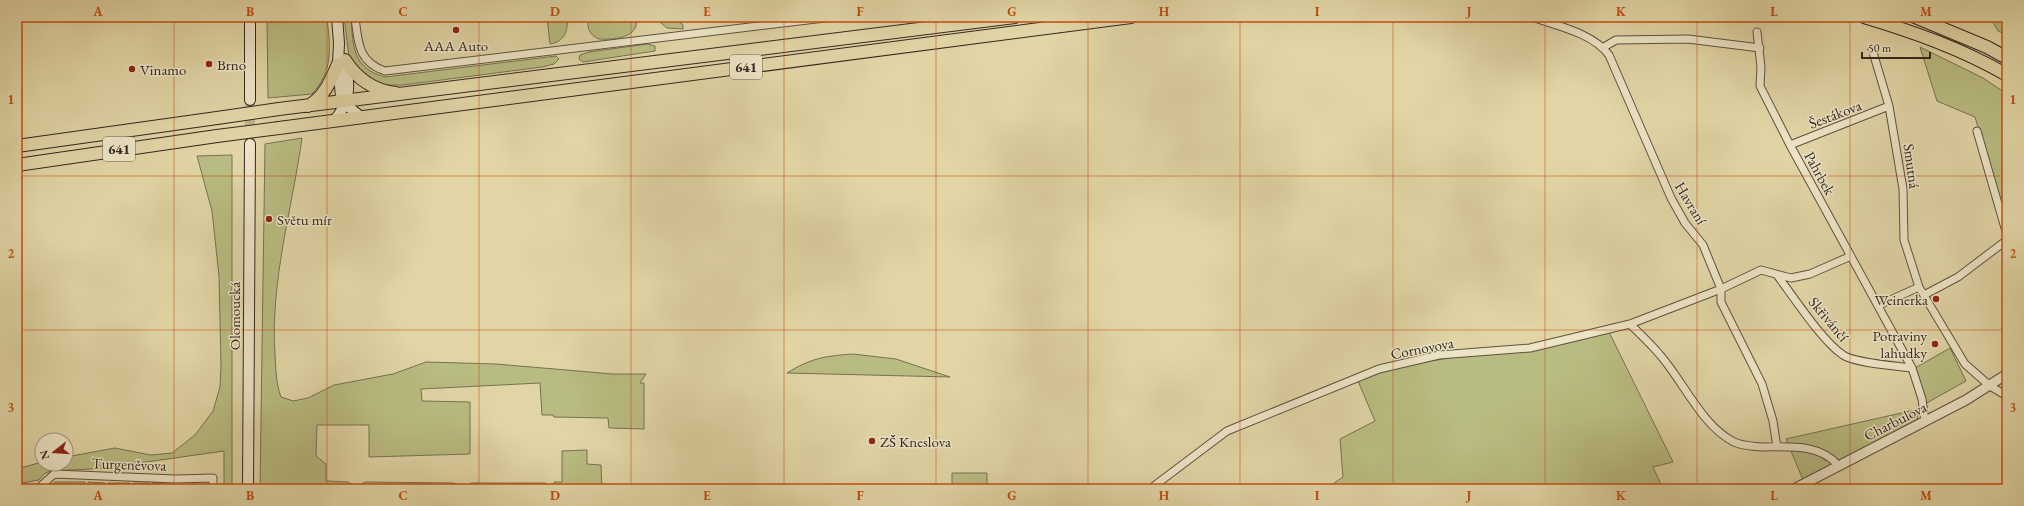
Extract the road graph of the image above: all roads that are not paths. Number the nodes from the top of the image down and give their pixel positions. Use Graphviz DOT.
graph roads {
  1 [pos="250,17"];
  2 [pos="337,17"];
  3 [pos="355,17"];
  4 [pos="833,17"];
  5 [pos="1015,17"];
  6 [pos="1131,17"];
  7 [pos="1532,17"];
  8 [pos="1864,17"];
  9 [pos="1916,17"];
  10 [pos="1757,32"];
  11 [pos="1604,47"];
  12 [pos="1760,48"];
  13 [pos="1872,49"];
  14 [pos="2007,58"];
  15 [pos="341,62"];
  16 [pos="2007,75"];
  17 [pos="409,94"];
  18 [pos="250,100"];
  19 [pos="345,102"];
  20 [pos="307,106"];
  21 [pos="1889,106"];
  22 [pos="361,116"];
  23 [pos="334,121"];
  24 [pos="1977,131"];
  25 [pos="250,144"];
  26 [pos="1790,145"];
  27 [pos="17,146"];
  28 [pos="17,165"];
  29 [pos="2007,236"];
  30 [pos="2007,240"];
  31 [pos="1851,256"];
  32 [pos="1777,275"];
  33 [pos="1919,287"];
  34 [pos="1721,289"];
  35 [pos="1924,295"];
  36 [pos="1880,305"];
  37 [pos="1630,324"];
  38 [pos="1912,368"];
  39 [pos="2007,374"];
  40 [pos="1990,386"];
  41 [pos="2007,396"];
  42 [pos="1925,421"];
  43 [pos="1777,447"];
  44 [pos="1838,465"];
  45 [pos="41,489"];
  46 [pos="213,489"];
  47 [pos="248,489"];
  48 [pos="1150,489"];
  49 [pos="1794,489"];
  1 -- 18 [label="main road"];
  2 -- 15 [label="main road"];
  3 -- 4 [label="street"];
  5 -- 17 [label="highway, 641"];
  6 -- 22 [label="highway, 641"];
  7 -- 11 [label="street"];
  8 -- 16 [label="highway"];
  9 -- 14 [label="highway"];
  10 -- 12 [label="street, Pahrbek"];
  11 -- 12 [label="street"];
  11 -- 34 [label="street, Havraní"];
  12 -- 26 [label="street, Pahrbek"];
  13 -- 21 [label="street, Smutná"];
  15 -- 17 [label="highway"];
  15 -- 19 [label="main road"];
  15 -- 20 [label="highway"];
  17 -- 19 [label="highway, 641"];
  19 -- 20 [label="highway, 641"];
  19 -- 22 [label="main road"];
  19 -- 23 [label="main road"];
  20 -- 27 [label="highway, 641, bridge"];
  21 -- 26 [label="street, Šestákova"];
  21 -- 33 [label="street, Smutná"];
  22 -- 23 [label="highway, 641"];
  23 -- 28 [label="highway, 641, bridge"];
  24 -- 29 [label="street"];
  25 -- 47 [label="main road, Olomoucká"];
  26 -- 31 [label="street, Pahrbek"];
  30 -- 35 [label="street"];
  31 -- 32 [label="street"];
  31 -- 36 [label="street, Pahrbek"];
  32 -- 34 [label="street, Cornovova"];
  32 -- 38 [label="street, Skřivánčí"];
  33 -- 35 [label="street, Smutná"];
  33 -- 36 [label="street"];
  34 -- 37 [label="street, Cornovova"];
  34 -- 43 [label="street, Havraní"];
  35 -- 40 [label="street, Smutná"];
  36 -- 38 [label="street, Pahrbek"];
  37 -- 43 [label="street"];
  37 -- 48 [label="street, Cornovova"];
  38 -- 42 [label="street, Pahrbek"];
  39 -- 40 [label="street, Charbulova"];
  40 -- 41 [label="street, Smutná"];
  40 -- 42 [label="street, Charbulova"];
  42 -- 44 [label="street, Charbulova"];
  43 -- 44 [label="street"];
  44 -- 49 [label="street, Charbulova"];
  45 -- 46 [label="street, Turgeněvova"];
}
